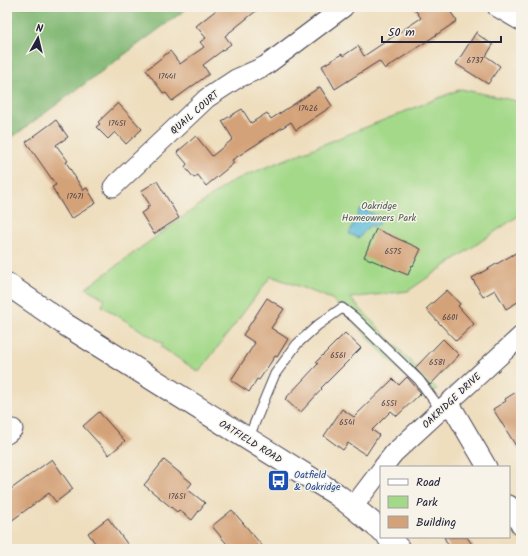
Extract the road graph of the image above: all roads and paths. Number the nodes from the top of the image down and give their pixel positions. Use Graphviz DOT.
graph roads {
  1 [pos="344,7"];
  2 [pos="497,7"];
  3 [pos="521,21"];
  4 [pos="113,187"];
  5 [pos="7,284"];
  6 [pos="521,336"];
  7 [pos="445,406"];
  8 [pos="248,439"];
  9 [pos="384,466"];
  10 [pos="486,466"];
  11 [pos="380,471"];
  12 [pos="353,506"];
  13 [pos="510,507"];
  14 [pos="521,526"];
  15 [pos="380,529"];
  16 [pos="389,538"];
  17 [pos="398,549"];
  1 -- 4 [label="street, QUAIL COURT"];
  2 -- 3 [label="street"];
  5 -- 8 [label="main road, OATFIELD ROAD"];
  6 -- 7 [label="street, OAKRIDGE DRIVE"];
  7 -- 8 [label="lane"];
  7 -- 9 [label="street, OAKRIDGE DRIVE"];
  7 -- 10 [label="street"];
  8 -- 12 [label="main road, OATFIELD ROAD"];
  11 -- 12 [label="street"];
  12 -- 15 [label="main road, OATFIELD ROAD"];
  13 -- 14 [label="street"];
  16 -- 17 [label="main road"];
}
